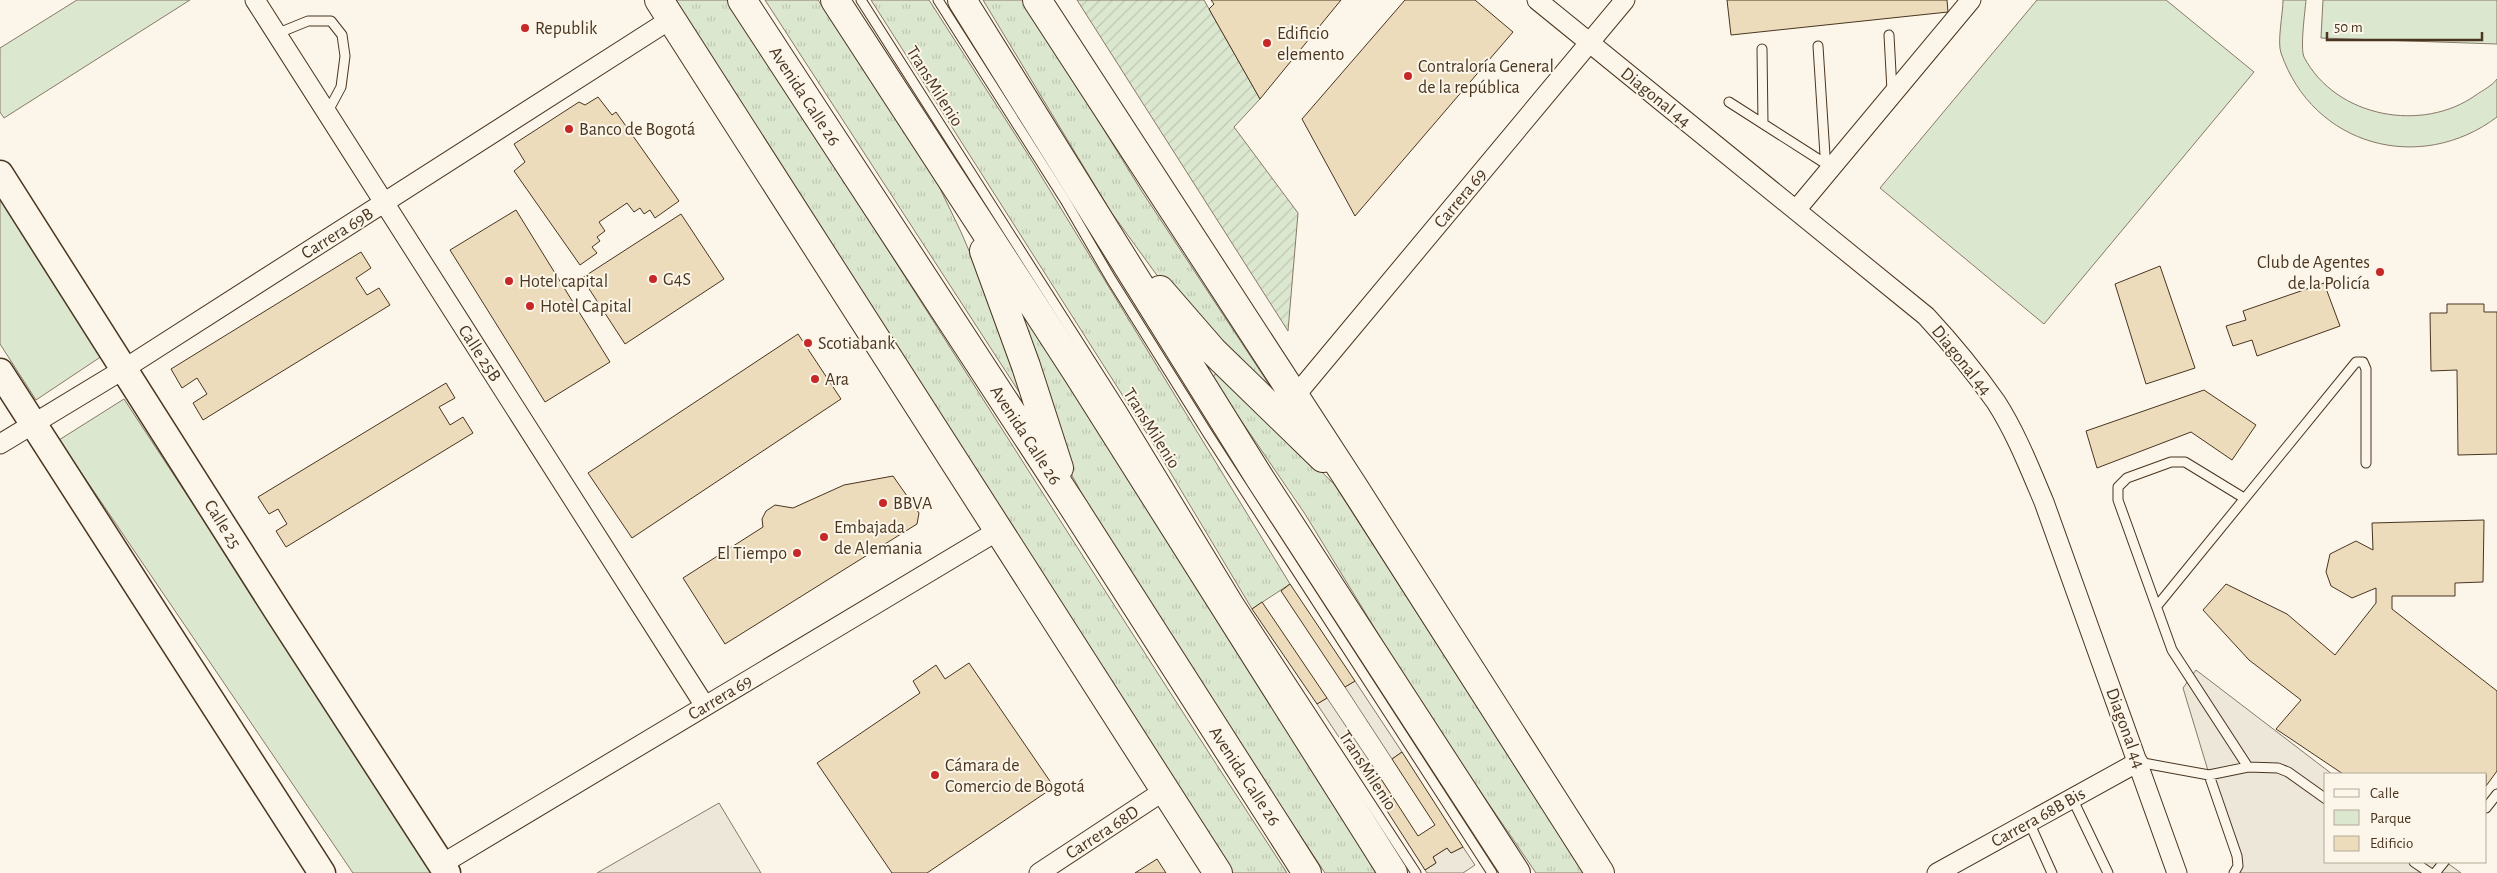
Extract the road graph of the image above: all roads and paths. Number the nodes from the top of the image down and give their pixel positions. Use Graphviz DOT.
graph roads {
  1 [pos="255,0"];
  2 [pos="742,0"];
  3 [pos="835,0"];
  4 [pos="861,0"];
  5 [pos="938,0"];
  6 [pos="962,0"];
  7 [pos="1037,0"];
  8 [pos="1537,0"];
  9 [pos="1625,0"];
  10 [pos="1971,0"];
  11 [pos="665,9"];
  12 [pos="276,34"];
  13 [pos="1889,35"];
  14 [pos="1589,44"];
  15 [pos="1818,46"];
  16 [pos="1762,49"];
  17 [pos="1893,94"];
  18 [pos="1729,102"];
  19 [pos="326,113"];
  20 [pos="1763,123"];
  21 [pos="1826,169"];
  22 [pos="946,170"];
  23 [pos="0,174"];
  24 [pos="1090,203"];
  25 [pos="384,204"];
  26 [pos="1796,210"];
  27 [pos="124,368"];
  28 [pos="0,372"];
  29 [pos="1295,396"];
  30 [pos="32,424"];
  31 [pos="0,444"];
  32 [pos="2366,463"];
  33 [pos="1353,486"];
  34 [pos="2244,498"];
  35 [pos="1074,508"];
  36 [pos="999,530"];
  37 [pos="2157,606"];
  38 [pos="705,706"];
  39 [pos="2138,762"];
  40 [pos="2248,767"];
  41 [pos="2209,775"];
  42 [pos="1165,790"];
  43 [pos="2497,794"];
  44 [pos="2072,798"];
  45 [pos="2324,798"];
  46 [pos="2487,807"];
  47 [pos="2029,822"];
  48 [pos="2415,863"];
  49 [pos="2443,863"];
  50 [pos="445,869"];
  51 [pos="322,873"];
  52 [pos="1038,873"];
  53 [pos="1218,873"];
  54 [pos="1307,873"];
  55 [pos="1393,873"];
  56 [pos="1416,873"];
  57 [pos="1492,873"];
  58 [pos="1516,873"];
  59 [pos="1600,873"];
  60 [pos="1937,873"];
  61 [pos="2052,873"];
  62 [pos="2108,873"];
  63 [pos="2177,873"];
  64 [pos="2234,873"];
  65 [pos="2430,873"];
  66 [pos="2435,873"];
  1 -- 12 [label="street, Calle 25B"];
  2 -- 35 [label="main road, Avenida Calle 26"];
  3 -- 22 [label="main road"];
  4 -- 56 [label="lane, TransMilenio"];
  5 -- 57 [label="lane"];
  6 -- 24 [label="main road"];
  7 -- 29 [label="main road"];
  8 -- 14 [label="street, Diagonal 44"];
  9 -- 14 [label="street, Carrera 69"];
  10 -- 17 [label="street"];
  11 -- 25 [label="street, Carrera 69B"];
  11 -- 36 [label="main road"];
  12 -- 19 [label="street, Calle 25B"];
  12 -- 19 [label="lane"];
  13 -- 17 [label="lane"];
  14 -- 26 [label="street, Diagonal 44"];
  14 -- 29 [label="street, Carrera 69"];
  15 -- 21 [label="lane"];
  16 -- 20 [label="lane"];
  17 -- 21 [label="street"];
  18 -- 20 [label="lane"];
  19 -- 25 [label="street, Calle 25B"];
  20 -- 21 [label="lane"];
  21 -- 26 [label="street"];
  22 -- 35 [label="main road"];
  22 -- 55 [label="main road"];
  23 -- 27 [label="street, Calle 25"];
  24 -- 33 [label="main road"];
  24 -- 58 [label="main road"];
  25 -- 27 [label="street, Carrera 69B"];
  25 -- 38 [label="street, Calle 25B"];
  26 -- 39 [label="street, Diagonal 44"];
  27 -- 30 [label="street, Carrera 69B"];
  27 -- 50 [label="street, Calle 25"];
  28 -- 30 [label="street"];
  29 -- 33 [label="main road"];
  30 -- 31 [label="street, Carrera 69B"];
  30 -- 51 [label="street"];
  32 -- 34 [label="lane"];
  33 -- 59 [label="main road"];
  34 -- 37 [label="lane"];
  34 -- 37 [label="lane"];
  35 -- 54 [label="main road, Avenida Calle 26"];
  36 -- 38 [label="street, Carrera 69"];
  36 -- 42 [label="main road"];
  37 -- 40 [label="lane"];
  38 -- 50 [label="street, Carrera 69"];
  39 -- 41 [label="lane"];
  39 -- 44 [label="street, Carrera 68B Bis"];
  39 -- 63 [label="street, Diagonal 44"];
  40 -- 41 [label="lane"];
  40 -- 45 [label="lane"];
  41 -- 64 [label="lane"];
  42 -- 52 [label="street, Carrera 68D"];
  42 -- 53 [label="main road"];
  43 -- 46 [label="lane"];
  44 -- 47 [label="street, Carrera 68B Bis"];
  44 -- 62 [label="lane"];
  47 -- 60 [label="street, Carrera 68B Bis"];
  47 -- 61 [label="lane"];
  48 -- 65 [label="lane"];
  49 -- 66 [label="lane"];
}
